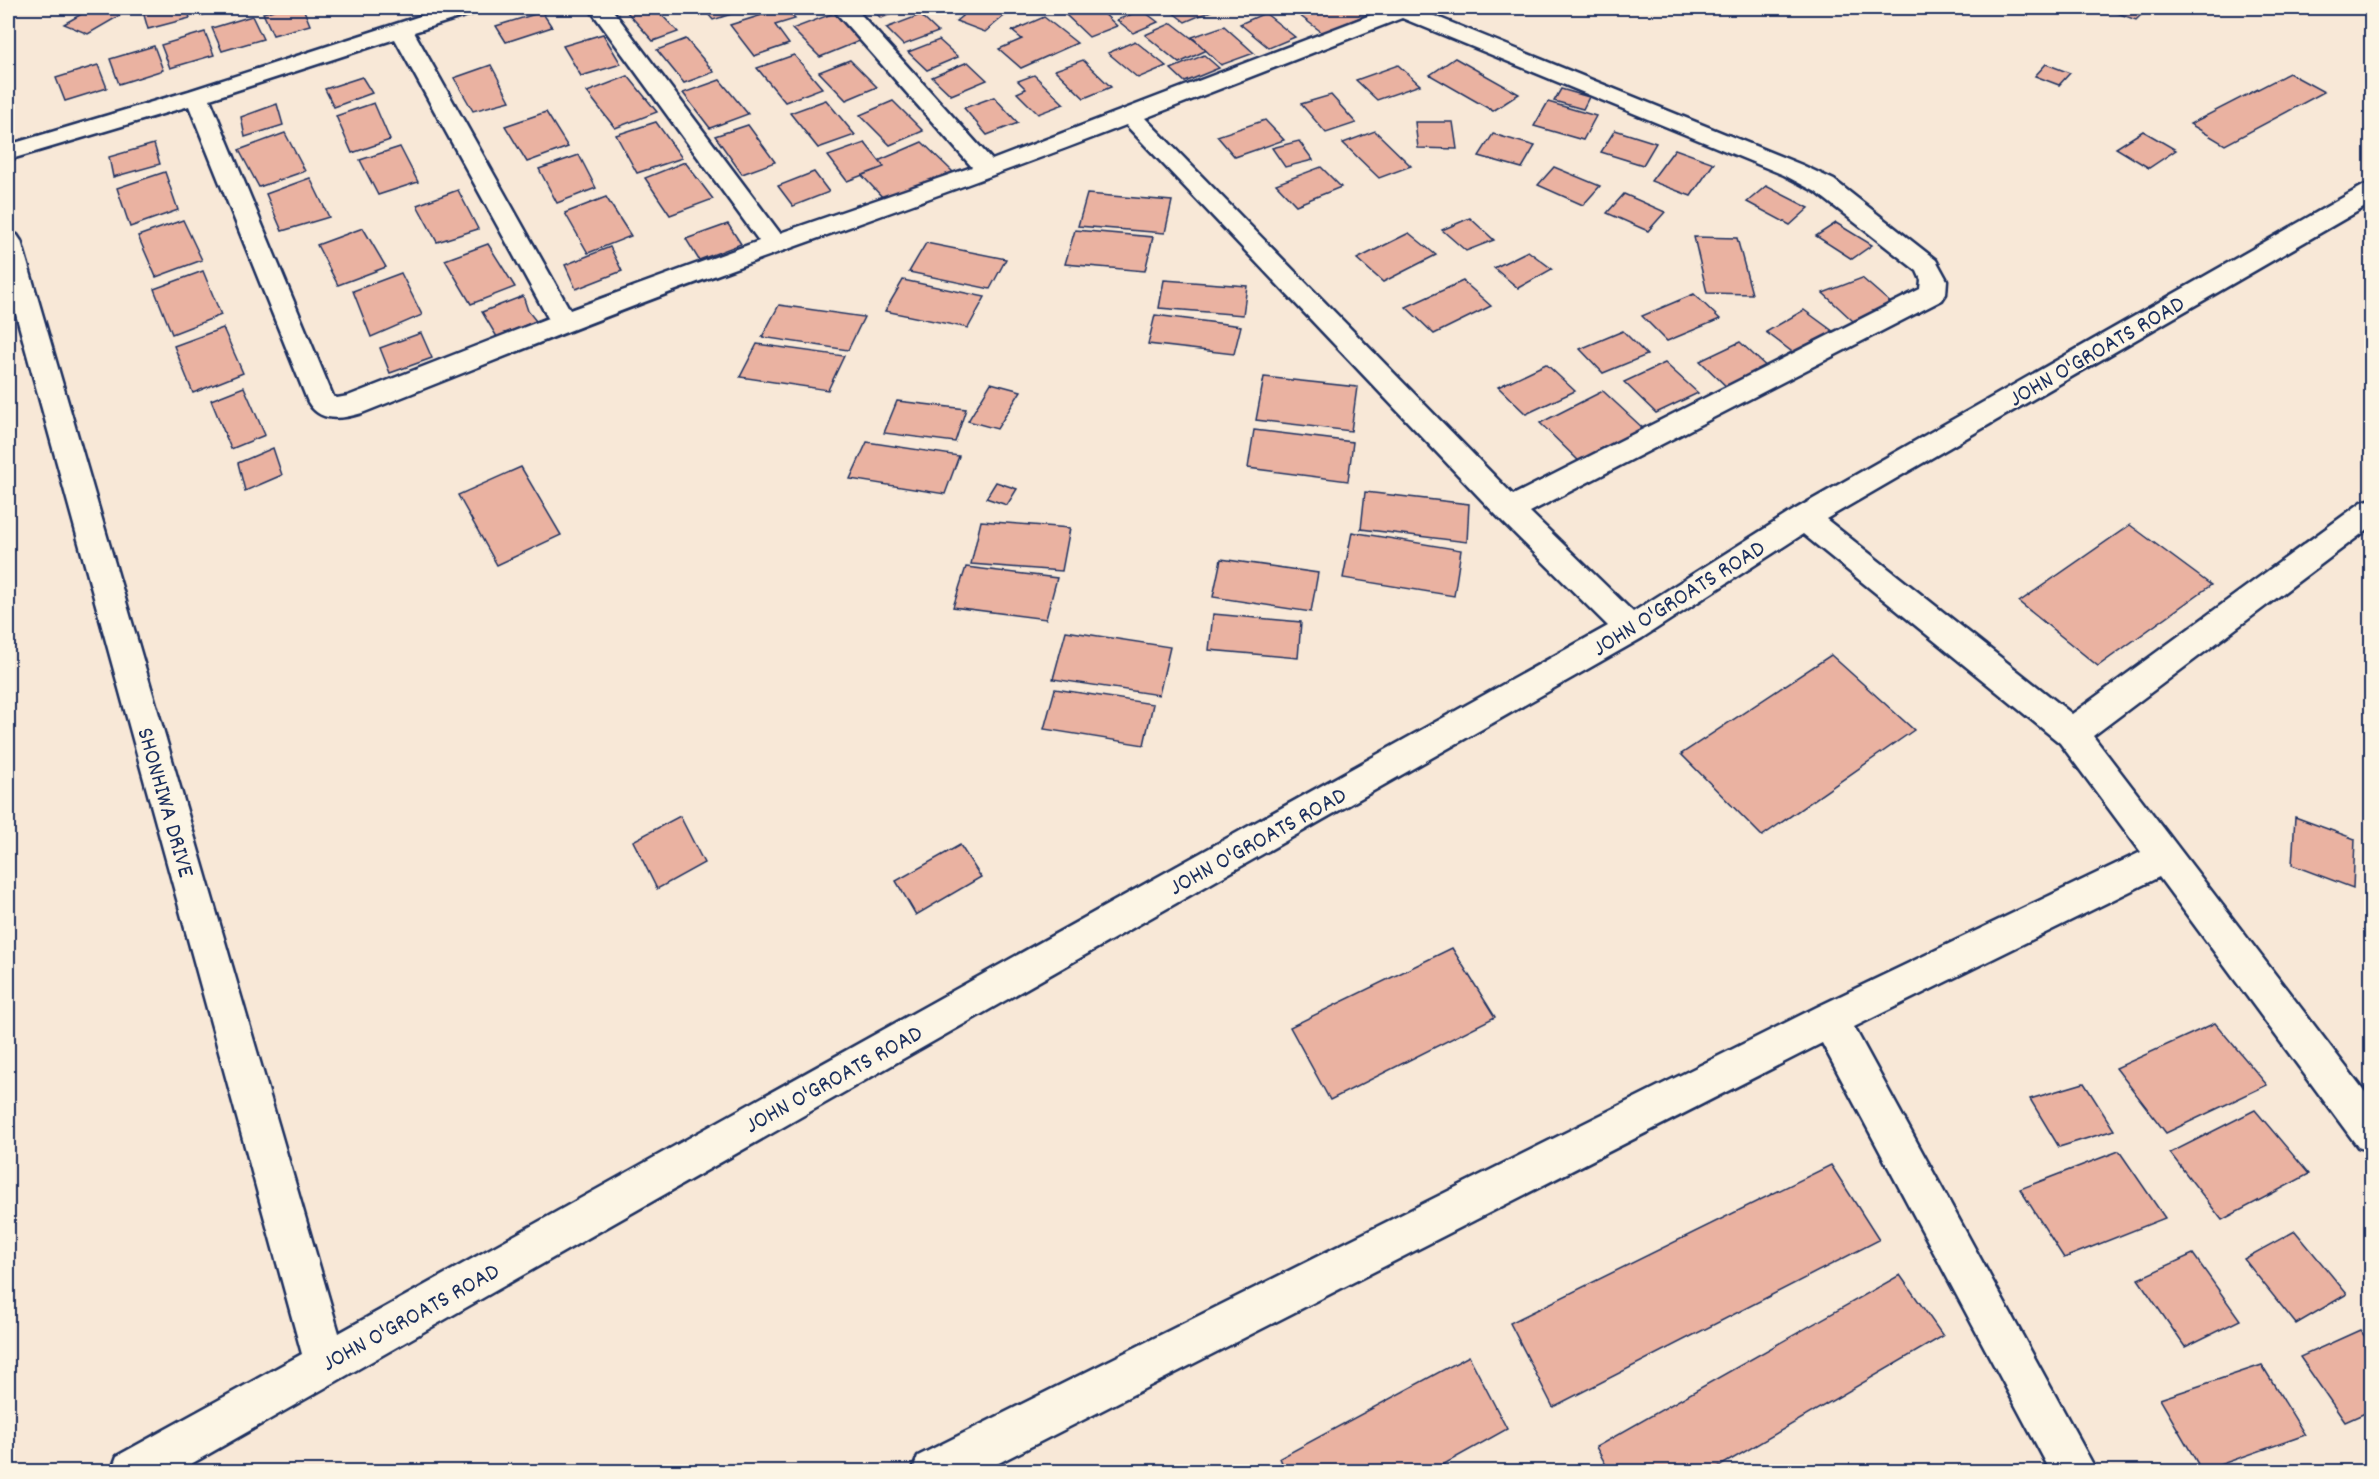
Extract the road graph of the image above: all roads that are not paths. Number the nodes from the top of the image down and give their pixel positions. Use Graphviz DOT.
graph roads {
  1 [pos="466,8"];
  2 [pos="600,8"];
  3 [pos="843,8"];
  4 [pos="1401,9"];
  5 [pos="401,29"];
  6 [pos="197,96"];
  7 [pos="1129,115"];
  8 [pos="8,153"];
  9 [pos="988,170"];
  10 [pos="2372,192"];
  11 [pos="8,241"];
  12 [pos="775,244"];
  13 [pos="564,322"];
  14 [pos="1509,510"];
  15 [pos="2372,510"];
  16 [pos="1804,518"];
  17 [pos="1631,629"];
  18 [pos="2072,733"];
  19 [pos="2165,857"];
  20 [pos="1830,1020"];
  21 [pos="2372,1133"];
  22 [pos="326,1364"];
  23 [pos="133,1472"];
  24 [pos="934,1472"];
  25 [pos="2075,1472"];
  1 -- 5 [label="street"];
  2 -- 12 [label="street"];
  3 -- 9 [label="street"];
  4 -- 7 [label="street"];
  4 -- 14 [label="street"];
  5 -- 6 [label="street"];
  5 -- 13 [label="street"];
  6 -- 8 [label="street"];
  6 -- 13 [label="street"];
  7 -- 9 [label="street"];
  7 -- 14 [label="street"];
  9 -- 12 [label="street"];
  10 -- 16 [label="street, JOHN O'GROATS ROAD"];
  11 -- 22 [label="street, SHONHIWA DRIVE"];
  12 -- 13 [label="street"];
  14 -- 17 [label="street"];
  15 -- 18 [label="street"];
  16 -- 17 [label="street, JOHN O'GROATS ROAD"];
  16 -- 18 [label="street"];
  17 -- 22 [label="street, JOHN O'GROATS ROAD"];
  18 -- 19 [label="street"];
  19 -- 20 [label="street"];
  19 -- 21 [label="street"];
  20 -- 24 [label="street"];
  20 -- 25 [label="street"];
  22 -- 23 [label="street, JOHN O'GROATS ROAD"];
}
